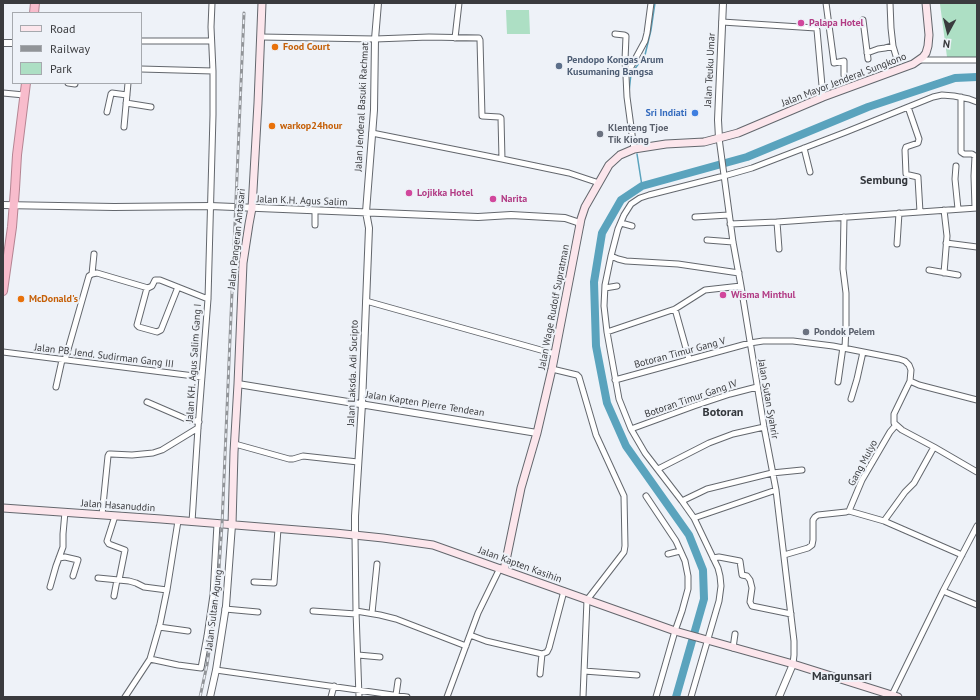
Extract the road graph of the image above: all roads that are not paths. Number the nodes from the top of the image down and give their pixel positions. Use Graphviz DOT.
graph roads {
  1 [pos="212,3"];
  2 [pos="262,3"];
  3 [pos="378,3"];
  4 [pos="459,3"];
  5 [pos="651,3"];
  6 [pos="723,3"];
  7 [pos="826,3"];
  8 [pos="890,3"];
  9 [pos="926,3"];
  10 [pos="863,20"];
  11 [pos="722,22"];
  12 [pos="616,34"];
  13 [pos="261,37"];
  14 [pos="455,38"];
  15 [pos="375,39"];
  16 [pos="142,41"];
  17 [pos="211,41"];
  18 [pos="893,46"];
  19 [pos="867,53"];
  20 [pos="896,56"];
  21 [pos="868,59"];
  22 [pos="919,60"];
  23 [pos="977,60"];
  24 [pos="142,69"];
  25 [pos="213,71"];
  26 [pos="844,75"];
  27 [pos="626,76"];
  28 [pos="26,84"];
  29 [pos="128,84"];
  30 [pos="3,93"];
  31 [pos="127,95"];
  32 [pos="24,96"];
  33 [pos="823,97"];
  34 [pos="961,97"];
  35 [pos="977,102"];
  36 [pos="126,103"];
  37 [pos="151,107"];
  38 [pos="908,107"];
  39 [pos="107,112"];
  40 [pos="124,127"];
  41 [pos="372,133"];
  42 [pos="719,138"];
  43 [pos="804,148"];
  44 [pos="634,149"];
  45 [pos="502,159"];
  46 [pos="956,166"];
  47 [pos="810,172"];
  48 [pos="724,175"];
  49 [pos="598,183"];
  50 [pos="3,205"];
  51 [pos="14,205"];
  52 [pos="210,206"];
  53 [pos="252,208"];
  54 [pos="976,208"];
  55 [pos="958,209"];
  56 [pos="944,210"];
  57 [pos="315,211"];
  58 [pos="366,212"];
  59 [pos="920,212"];
  60 [pos="899,213"];
  61 [pos="729,215"];
  62 [pos="695,217"];
  63 [pos="844,217"];
  64 [pos="777,222"];
  65 [pos="621,223"];
  66 [pos="730,224"];
  67 [pos="315,225"];
  68 [pos="580,225"];
  69 [pos="632,226"];
  70 [pos="707,240"];
  71 [pos="733,242"];
  72 [pos="946,243"];
  73 [pos="897,244"];
  74 [pos="977,246"];
  75 [pos="779,249"];
  76 [pos="94,254"];
  77 [pos="611,256"];
  78 [pos="930,270"];
  79 [pos="944,273"];
  80 [pos="92,274"];
  81 [pos="739,274"];
  82 [pos="958,276"];
  83 [pos="618,286"];
  84 [pos="741,286"];
  85 [pos="178,287"];
  86 [pos="147,288"];
  87 [pos="605,288"];
  88 [pos="3,292"];
  89 [pos="208,300"];
  90 [pos="366,301"];
  91 [pos="675,309"];
  92 [pos="607,332"];
  93 [pos="750,343"];
  94 [pos="844,348"];
  95 [pos="3,352"];
  96 [pos="863,352"];
  97 [pos="555,354"];
  98 [pos="689,359"];
  99 [pos="64,360"];
  100 [pos="552,369"];
  101 [pos="202,377"];
  102 [pos="615,380"];
  103 [pos="910,381"];
  104 [pos="838,382"];
  105 [pos="238,384"];
  106 [pos="56,387"];
  107 [pos="757,388"];
  108 [pos="851,399"];
  109 [pos="977,400"];
  110 [pos="147,402"];
  111 [pos="362,404"];
  112 [pos="895,424"];
  113 [pos="198,425"];
  114 [pos="764,427"];
  115 [pos="631,429"];
  116 [pos="537,433"];
  117 [pos="235,444"];
  118 [pos="934,447"];
  119 [pos="358,462"];
  120 [pos="658,469"];
  121 [pos="802,470"];
  122 [pos="977,472"];
  123 [pos="772,473"];
  124 [pos="776,490"];
  125 [pos="646,496"];
  126 [pos="682,501"];
  127 [pos="3,508"];
  128 [pos="849,511"];
  129 [pos="65,512"];
  130 [pos="102,515"];
  131 [pos="115,516"];
  132 [pos="694,518"];
  133 [pos="178,521"];
  134 [pos="884,521"];
  135 [pos="192,522"];
  136 [pos="217,524"];
  137 [pos="232,525"];
  138 [pos="977,526"];
  139 [pos="278,529"];
  140 [pos="355,536"];
  141 [pos="680,551"];
  142 [pos="668,554"];
  143 [pos="784,555"];
  144 [pos="962,555"];
  145 [pos="59,558"];
  146 [pos="713,558"];
  147 [pos="377,564"];
  148 [pos="502,569"];
  149 [pos="73,576"];
  150 [pos="98,578"];
  151 [pos="118,580"];
  152 [pos="254,582"];
  153 [pos="50,587"];
  154 [pos="167,590"];
  155 [pos="564,591"];
  156 [pos="943,591"];
  157 [pos="114,596"];
  158 [pos="587,600"];
  159 [pos="977,605"];
  160 [pos="225,609"];
  161 [pos="313,611"];
  162 [pos="258,612"];
  163 [pos="356,612"];
  164 [pos="372,613"];
  165 [pos="791,614"];
  166 [pos="159,627"];
  167 [pos="188,631"];
  168 [pos="676,631"];
  169 [pos="735,634"];
  170 [pos="470,635"];
  171 [pos="706,640"];
  172 [pos="466,646"];
  173 [pos="733,648"];
  174 [pos="542,654"];
  175 [pos="358,655"];
  176 [pos="380,657"];
  177 [pos="150,659"];
  178 [pos="793,664"];
  179 [pos="216,670"];
  180 [pos="584,671"];
  181 [pos="540,674"];
  182 [pos="637,675"];
  183 [pos="398,681"];
  184 [pos="334,686"];
  185 [pos="359,690"];
  186 [pos="396,695"];
  187 [pos="895,696"];
  188 [pos="125,697"];
  189 [pos="210,697"];
  190 [pos="331,697"];
  191 [pos="359,697"];
  192 [pos="407,697"];
  193 [pos="447,697"];
  194 [pos="583,697"];
  195 [pos="656,697"];
  196 [pos="691,697"];
  197 [pos="779,697"];
  1 -- 17 [label="street, Jalan KH. Agus Salim Gang I"];
  2 -- 13 [label="main road, Jalan Pangeran Antasari"];
  3 -- 15 [label="street, Jalan Jenderal Basuki Rachmat"];
  4 -- 14 [label="street"];
  5 -- 27 [label="street"];
  6 -- 11 [label="street, Jalan Teuku Umar"];
  7 -- 26 [label="street"];
  8 -- 18 [label="street"];
  9 -- 22 [label="main road, Jalan Mayor Jenderal Sungkono"];
  10 -- 19 [label="street"];
  11 -- 33 [label="street"];
  11 -- 42 [label="street, Jalan Teuku Umar"];
  12 -- 27 [label="street"];
  13 -- 15 [label="street"];
  13 -- 53 [label="main road, Jalan Pangeran Antasari"];
  14 -- 15 [label="street"];
  14 -- 45 [label="street"];
  15 -- 41 [label="street, Jalan Jenderal Basuki Rachmat"];
  16 -- 17 [label="street"];
  17 -- 25 [label="street, Jalan KH. Agus Salim Gang I"];
  18 -- 19 [label="street"];
  18 -- 20 [label="street"];
  19 -- 21 [label="street"];
  22 -- 23 [label="street"];
  22 -- 33 [label="main road, Jalan Mayor Jenderal Sungkono"];
  24 -- 25 [label="street"];
  25 -- 52 [label="street, Jalan KH. Agus Salim Gang I"];
  27 -- 44 [label="street"];
  28 -- 32 [label="highway"];
  29 -- 31 [label="street"];
  30 -- 32 [label="street"];
  31 -- 36 [label="street"];
  31 -- 39 [label="street"];
  32 -- 51 [label="highway"];
  33 -- 42 [label="main road, Jalan Mayor Jenderal Sungkono"];
  34 -- 35 [label="street"];
  34 -- 38 [label="street"];
  34 -- 54 [label="street"];
  36 -- 37 [label="street"];
  36 -- 40 [label="street"];
  38 -- 43 [label="street"];
  38 -- 59 [label="street"];
  41 -- 45 [label="street"];
  41 -- 58 [label="street, Jalan Jenderal Basuki Rachmat"];
  42 -- 44 [label="main road, Jalan Wage Rudolf Supratman"];
  42 -- 48 [label="street, Jalan Sutan Syahrir"];
  43 -- 47 [label="street"];
  43 -- 48 [label="street"];
  44 -- 49 [label="main road, Jalan Wage Rudolf Supratman"];
  45 -- 49 [label="street"];
  46 -- 55 [label="street"];
  48 -- 61 [label="street, Jalan Sutan Syahrir"];
  48 -- 65 [label="street"];
  49 -- 68 [label="main road, Jalan Wage Rudolf Supratman"];
  50 -- 51 [label="street, Jalan K.H. Agus Salim"];
  51 -- 52 [label="street, Jalan K.H. Agus Salim"];
  51 -- 88 [label="highway"];
  52 -- 53 [label="street, Jalan K.H. Agus Salim"];
  52 -- 89 [label="street, Jalan KH. Agus Salim Gang I"];
  53 -- 57 [label="street, Jalan K.H. Agus Salim"];
  53 -- 105 [label="main road, Jalan Pangeran Antasari"];
  54 -- 55 [label="street"];
  55 -- 56 [label="street"];
  56 -- 59 [label="street"];
  56 -- 72 [label="street"];
  57 -- 58 [label="street, Jalan K.H. Agus Salim"];
  57 -- 67 [label="street"];
  58 -- 68 [label="street, Jalan K.H. Agus Salim"];
  58 -- 90 [label="street, Jalan Laksda. Adi Sucipto"];
  59 -- 60 [label="street"];
  60 -- 63 [label="street"];
  60 -- 73 [label="street"];
  61 -- 62 [label="street"];
  61 -- 66 [label="street, Jalan Sutan Syahrir"];
  63 -- 64 [label="street"];
  63 -- 94 [label="street"];
  64 -- 66 [label="street"];
  64 -- 75 [label="street"];
  65 -- 69 [label="street"];
  65 -- 77 [label="street"];
  66 -- 71 [label="street, Jalan Sutan Syahrir"];
  68 -- 97 [label="main road, Jalan Wage Rudolf Supratman"];
  70 -- 71 [label="street"];
  71 -- 81 [label="street, Jalan Sutan Syahrir"];
  72 -- 74 [label="street"];
  72 -- 79 [label="street"];
  76 -- 80 [label="street"];
  77 -- 81 [label="street"];
  77 -- 87 [label="street"];
  78 -- 79 [label="street"];
  79 -- 82 [label="street"];
  80 -- 86 [label="street"];
  80 -- 99 [label="street"];
  81 -- 84 [label="street, Jalan Sutan Syahrir"];
  83 -- 87 [label="street"];
  84 -- 91 [label="street"];
  84 -- 93 [label="street, Jalan Sutan Syahrir"];
  85 -- 86 [label="street"];
  85 -- 86 [label="street"];
  85 -- 89 [label="street"];
  87 -- 92 [label="street"];
  89 -- 101 [label="street, Jalan KH. Agus Salim Gang I"];
  90 -- 97 [label="street"];
  90 -- 111 [label="street, Jalan Laksda. Adi Sucipto"];
  91 -- 92 [label="street"];
  91 -- 98 [label="street"];
  92 -- 102 [label="street"];
  93 -- 94 [label="street, Botoran Timur Gang V"];
  93 -- 98 [label="street, Botoran Timur Gang V"];
  93 -- 107 [label="street, Jalan Sutan Syahrir"];
  94 -- 96 [label="street, Botoran Timur Gang V"];
  94 -- 104 [label="street"];
  95 -- 99 [label="street, Jalan PB. Jend. Sudirman Gang III"];
  96 -- 103 [label="street, Botoran Timur Gang V"];
  96 -- 108 [label="street"];
  97 -- 100 [label="main road, Jalan Wage Rudolf Supratman"];
  98 -- 102 [label="street, Botoran Timur Gang V"];
  99 -- 101 [label="street, Jalan PB. Jend. Sudirman Gang III"];
  99 -- 106 [label="street"];
  100 -- 116 [label="main road, Jalan Wage Rudolf Supratman"];
  100 -- 158 [label="street"];
  101 -- 113 [label="street, Jalan KH. Agus Salim Gang I"];
  102 -- 115 [label="street"];
  103 -- 109 [label="street"];
  103 -- 112 [label="street"];
  105 -- 111 [label="street, Jalan Kapten Pierre Tendean"];
  105 -- 117 [label="main road, Jalan Pangeran Antasari"];
  107 -- 114 [label="street, Jalan Sutan Syahrir"];
  107 -- 115 [label="street, Botoran Timur Gang IV"];
  110 -- 113 [label="street"];
  111 -- 116 [label="street, Jalan Kapten Pierre Tendean"];
  111 -- 119 [label="street, Jalan Laksda. Adi Sucipto"];
  112 -- 118 [label="street"];
  112 -- 128 [label="street, Gang Mulyo"];
  113 -- 130 [label="street"];
  113 -- 135 [label="street, Jalan KH. Agus Salim Gang I"];
  114 -- 120 [label="street"];
  114 -- 123 [label="street, Jalan Sutan Syahrir"];
  115 -- 120 [label="street"];
  116 -- 148 [label="main road, Jalan Wage Rudolf Supratman"];
  117 -- 119 [label="street"];
  117 -- 137 [label="main road, Jalan Pangeran Antasari"];
  118 -- 122 [label="street"];
  118 -- 134 [label="street"];
  119 -- 140 [label="street, Jalan Laksda. Adi Sucipto"];
  120 -- 126 [label="street"];
  121 -- 123 [label="street"];
  123 -- 124 [label="street, Jalan Sutan Syahrir"];
  123 -- 126 [label="street"];
  124 -- 132 [label="street"];
  124 -- 143 [label="street, Jalan Sutan Syahrir"];
  125 -- 141 [label="street"];
  126 -- 132 [label="street"];
  127 -- 129 [label="main road, Jalan Hasanuddin"];
  128 -- 134 [label="street"];
  128 -- 143 [label="street"];
  129 -- 130 [label="main road, Jalan Hasanuddin"];
  129 -- 145 [label="street"];
  130 -- 131 [label="main road, Jalan Hasanuddin"];
  131 -- 133 [label="main road, Jalan Hasanuddin"];
  131 -- 151 [label="street"];
  132 -- 146 [label="street"];
  133 -- 135 [label="main road, Jalan Hasanuddin"];
  133 -- 154 [label="street"];
  134 -- 144 [label="street"];
  135 -- 136 [label="main road, Jalan Hasanuddin"];
  136 -- 137 [label="main road, Jalan Hasanuddin"];
  136 -- 177 [label="street"];
  137 -- 139 [label="main road, Jalan Kapten Kasihin"];
  137 -- 160 [label="street, Jalan Sultan Agung"];
  138 -- 144 [label="street"];
  139 -- 140 [label="main road, Jalan Kapten Kasihin"];
  139 -- 152 [label="street"];
  140 -- 148 [label="main road, Jalan Kapten Kasihin"];
  140 -- 163 [label="street"];
  141 -- 142 [label="street"];
  141 -- 168 [label="street"];
  143 -- 165 [label="street, Jalan Sutan Syahrir"];
  144 -- 156 [label="street"];
  145 -- 149 [label="street"];
  145 -- 153 [label="street"];
  146 -- 165 [label="street"];
  146 -- 171 [label="street"];
  147 -- 164 [label="street"];
  148 -- 155 [label="main road, Jalan Kapten Kasihin"];
  148 -- 170 [label="street"];
  150 -- 151 [label="street"];
  151 -- 154 [label="street"];
  151 -- 157 [label="street"];
  154 -- 166 [label="street"];
  155 -- 158 [label="main road, Jalan Kapten Kasihin"];
  155 -- 174 [label="street"];
  156 -- 159 [label="street"];
  156 -- 187 [label="street"];
  158 -- 168 [label="main road, Jalan Kapten Kasihin"];
  158 -- 180 [label="street"];
  160 -- 162 [label="street"];
  160 -- 179 [label="street, Jalan Sultan Agung"];
  161 -- 163 [label="street"];
  163 -- 164 [label="street"];
  163 -- 175 [label="street"];
  164 -- 172 [label="street"];
  165 -- 178 [label="street, Jalan Sutan Syahrir"];
  166 -- 167 [label="street"];
  166 -- 177 [label="street"];
  168 -- 171 [label="main road, Jalan Kapten Kasihin"];
  168 -- 195 [label="street"];
  169 -- 173 [label="street"];
  170 -- 172 [label="street"];
  170 -- 174 [label="street"];
  171 -- 173 [label="main road, Jalan Kapten Kasihin"];
  171 -- 196 [label="street"];
  172 -- 193 [label="street"];
  173 -- 178 [label="main road, Jalan Kapten Kasihin"];
  174 -- 181 [label="street"];
  175 -- 176 [label="street"];
  175 -- 185 [label="street"];
  177 -- 188 [label="street"];
  178 -- 187 [label="main road, Jalan Kapten Kasihin"];
  178 -- 197 [label="street"];
  179 -- 184 [label="street"];
  179 -- 189 [label="street, Jalan Sultan Agung"];
  180 -- 182 [label="street"];
  180 -- 194 [label="street"];
  183 -- 186 [label="street"];
  184 -- 185 [label="street"];
  184 -- 190 [label="street"];
  185 -- 186 [label="street"];
  185 -- 191 [label="street"];
  186 -- 192 [label="street"];
}
